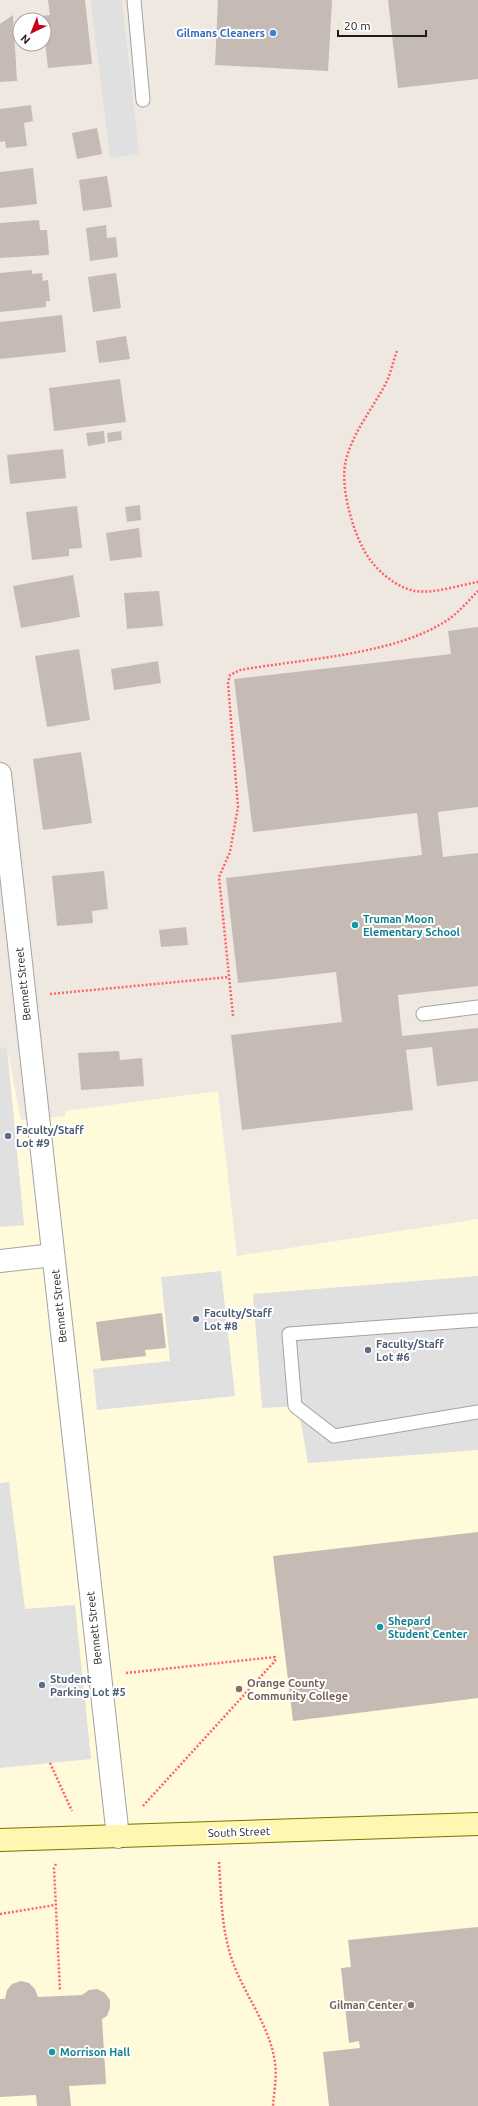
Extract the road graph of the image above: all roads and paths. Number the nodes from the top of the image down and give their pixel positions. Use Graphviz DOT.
graph roads {
  1 [pos="134,0"];
  2 [pos="143,100"];
  3 [pos="397,351"];
  4 [pos="478,582"];
  5 [pos="478,591"];
  6 [pos="0,774"];
  7 [pos="4,843"];
  8 [pos="229,977"];
  9 [pos="46,994"];
  10 [pos="478,1008"];
  11 [pos="422,1014"];
  12 [pos="233,1016"];
  13 [pos="53,1255"];
  14 [pos="0,1261"];
  15 [pos="478,1320"];
  16 [pos="478,1412"];
  17 [pos="99,1667"];
  18 [pos="50,1763"];
  19 [pos="116,1812"];
  20 [pos="478,1824"];
  21 [pos="118,1837"];
  22 [pos="66,1839"];
  23 [pos="0,1840"];
  24 [pos="219,1862"];
  25 [pos="55,1905"];
  26 [pos="0,1914"];
  27 [pos="60,1991"];
  28 [pos="273,2106"];
  1 -- 2 [label="lane"];
  3 -- 4 [label="path"];
  5 -- 8 [label="path"];
  6 -- 7 [label="street, Bennett Street"];
  7 -- 13 [label="street, Bennett Street"];
  8 -- 9 [label="path"];
  8 -- 12 [label="path"];
  10 -- 11 [label="lane"];
  13 -- 14 [label="street"];
  13 -- 17 [label="street, Bennett Street"];
  15 -- 16 [label="lane"];
  17 -- 19 [label="street, Bennett Street"];
  17 -- 19 [label="path"];
  18 -- 22 [label="path"];
  19 -- 21 [label="street, Bennett Street"];
  20 -- 21 [label="street, South Street"];
  21 -- 22 [label="street, South Street"];
  22 -- 23 [label="street, South Street"];
  22 -- 25 [label="path"];
  24 -- 28 [label="path"];
  25 -- 26 [label="path"];
  25 -- 27 [label="path"];
}
